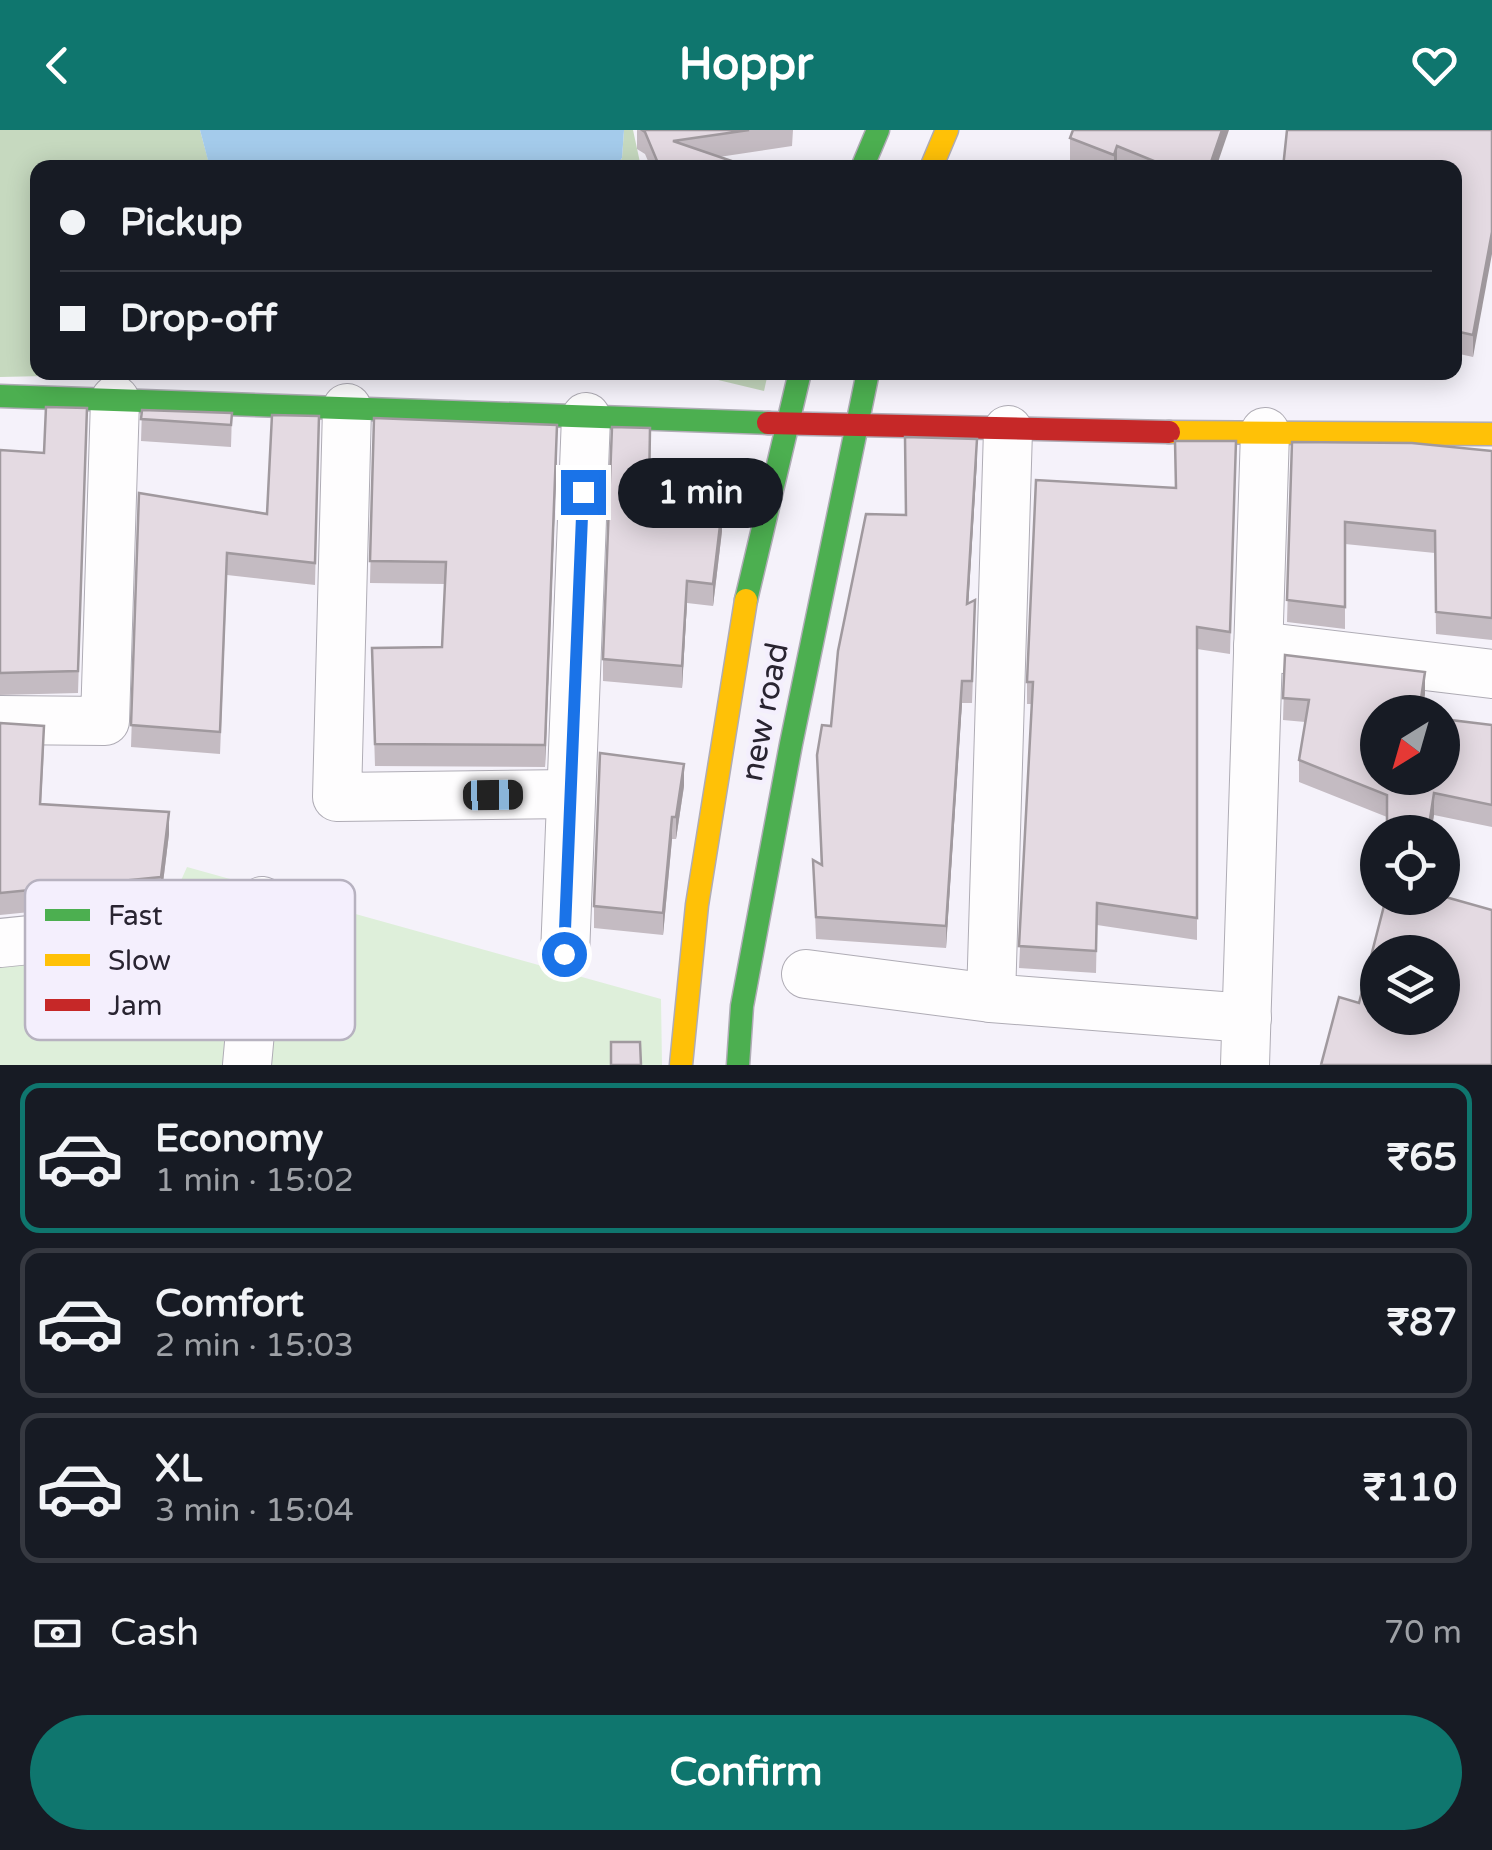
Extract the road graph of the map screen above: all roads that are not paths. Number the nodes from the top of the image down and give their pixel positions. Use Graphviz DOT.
graph roads {
  1 [pos="878,130"];
  2 [pos="946,130"];
  3 [pos="865,160"];
  4 [pos="934,160"];
  5 [pos="798,380"];
  6 [pos="866,380"];
  7 [pos="0,396"];
  8 [pos="115,400"];
  9 [pos="347,408"];
  10 [pos="586,416"];
  11 [pos="789,424"];
  12 [pos="855,426"];
  13 [pos="1008,430"];
  14 [pos="1265,432"];
  15 [pos="1492,434"];
  16 [pos="1258,646"];
  17 [pos="1492,674"];
  18 [pos="0,720"];
  19 [pos="571,794"];
  20 [pos="25,941"];
  21 [pos="0,943"];
  22 [pos="564,954"];
  23 [pos="806,974"];
  24 [pos="991,998"];
  25 [pos="1246,1018"];
  26 [pos="681,1065"];
  27 [pos="738,1065"];
  28 [pos="1245,1065"];
  1 -- 3 [label="street"];
  2 -- 4 [label="street"];
  5 -- 11 [label="street, new road"];
  6 -- 12 [label="street, new road"];
  7 -- 8 [label="street"];
  8 -- 9 [label="street"];
  8 -- 18 [label="street"];
  9 -- 10 [label="street"];
  9 -- 19 [label="street"];
  10 -- 11 [label="street"];
  10 -- 19 [label="street"];
  11 -- 12 [label="street"];
  11 -- 26 [label="street, new road"];
  12 -- 13 [label="street"];
  12 -- 27 [label="street, new road"];
  13 -- 14 [label="street"];
  13 -- 24 [label="street"];
  14 -- 15 [label="street"];
  14 -- 16 [label="street"];
  16 -- 17 [label="street"];
  16 -- 25 [label="street"];
  19 -- 22 [label="street"];
  20 -- 21 [label="street"];
  23 -- 24 [label="street"];
  24 -- 25 [label="street"];
  25 -- 28 [label="street"];
}
